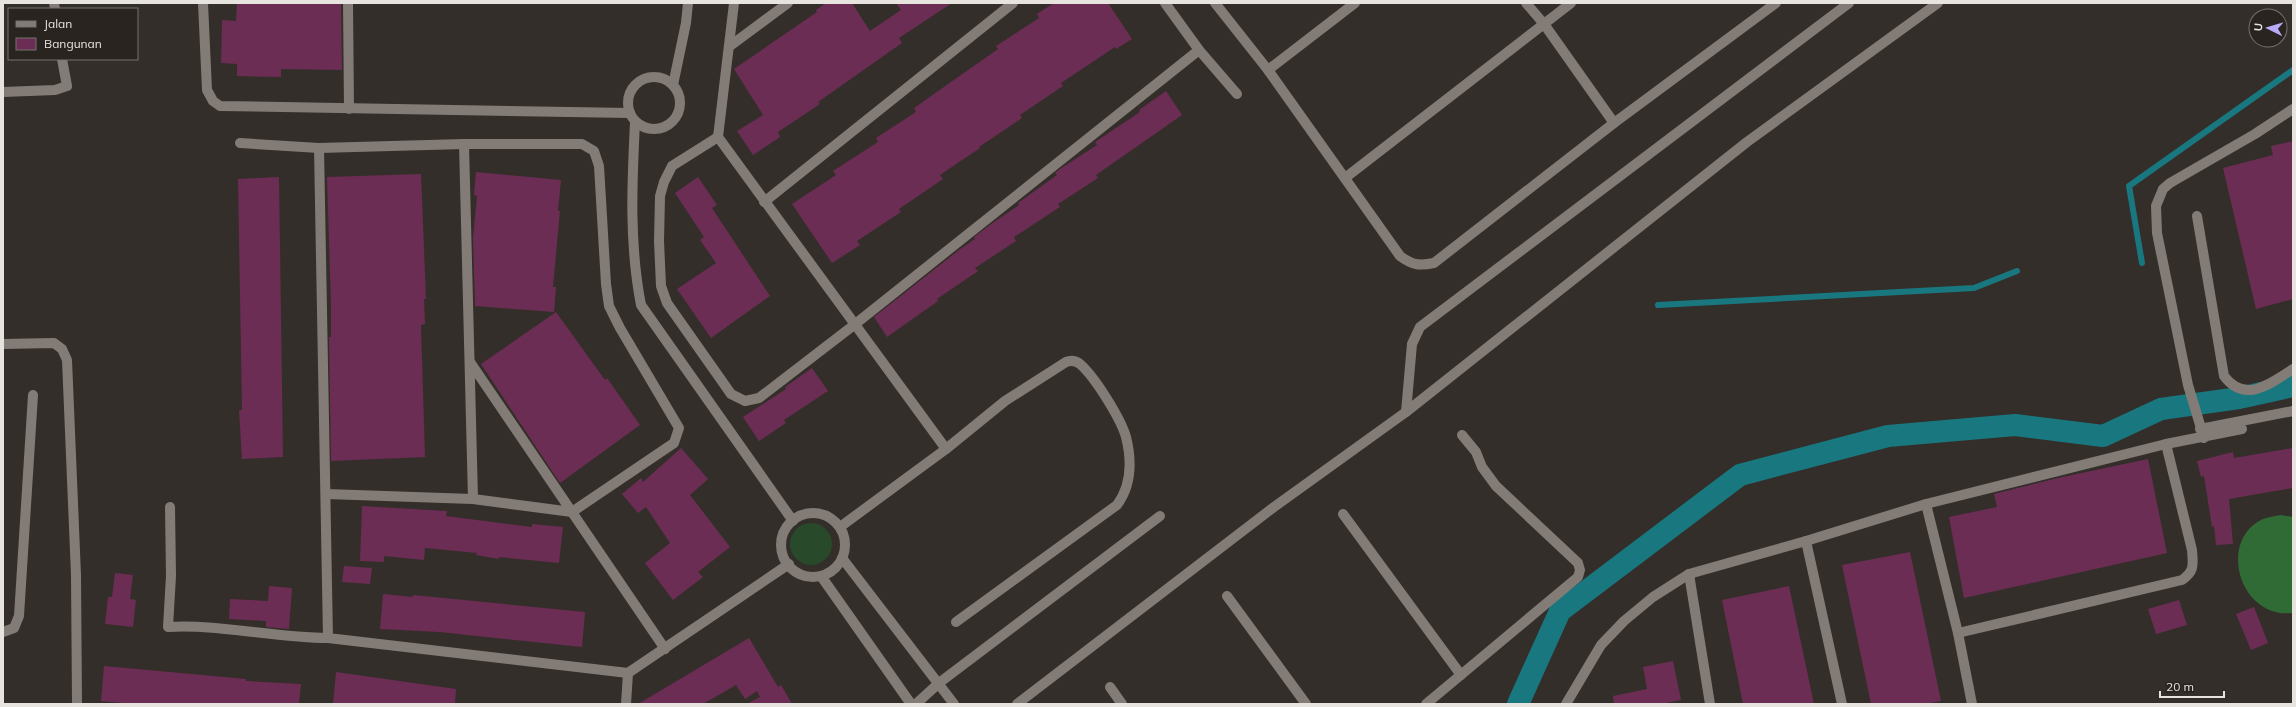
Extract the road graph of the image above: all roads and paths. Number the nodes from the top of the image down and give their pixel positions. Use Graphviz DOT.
graph roads {
  1 [pos="203,3"];
  2 [pos="348,3"];
  3 [pos="688,3"];
  4 [pos="734,3"];
  5 [pos="788,3"];
  6 [pos="1013,3"];
  7 [pos="1165,3"];
  8 [pos="1214,3"];
  9 [pos="1355,3"];
  10 [pos="1526,3"];
  11 [pos="1571,3"];
  12 [pos="1776,3"];
  13 [pos="1849,3"];
  14 [pos="1938,3"];
  15 [pos="1544,24"];
  16 [pos="730,46"];
  17 [pos="1199,50"];
  18 [pos="62,60"];
  19 [pos="1268,70"];
  20 [pos="673,85"];
  21 [pos="3,92"];
  22 [pos="1237,94"];
  23 [pos="349,109"];
  24 [pos="2293,109"];
  25 [pos="633,117"];
  26 [pos="1614,123"];
  27 [pos="718,137"];
  28 [pos="240,143"];
  29 [pos="464,144"];
  30 [pos="319,148"];
  31 [pos="1345,178"];
  32 [pos="764,202"];
  33 [pos="2197,216"];
  34 [pos="854,325"];
  35 [pos="3,344"];
  36 [pos="470,362"];
  37 [pos="2293,369"];
  38 [pos="33,395"];
  39 [pos="1406,412"];
  40 [pos="2293,412"];
  41 [pos="2242,429"];
  42 [pos="2201,431"];
  43 [pos="1462,435"];
  44 [pos="2166,444"];
  45 [pos="946,449"];
  46 [pos="326,494"];
  47 [pos="473,499"];
  48 [pos="1926,504"];
  49 [pos="170,507"];
  50 [pos="572,512"];
  51 [pos="1342,514"];
  52 [pos="1160,516"];
  53 [pos="793,521"];
  54 [pos="840,527"];
  55 [pos="1806,541"];
  56 [pos="842,558"];
  57 [pos="789,564"];
  58 [pos="1689,574"];
  59 [pos="821,576"];
  60 [pos="1227,596"];
  61 [pos="956,622"];
  62 [pos="3,632"];
  63 [pos="1958,633"];
  64 [pos="328,638"];
  65 [pos="665,649"];
  66 [pos="628,673"];
  67 [pos="1461,676"];
  68 [pos="939,683"];
  69 [pos="1110,687"];
  70 [pos="78,704"];
  71 [pos="626,704"];
  72 [pos="911,704"];
  73 [pos="916,704"];
  74 [pos="954,704"];
  75 [pos="1017,704"];
  76 [pos="1122,704"];
  77 [pos="1306,704"];
  78 [pos="1426,704"];
  79 [pos="1566,704"];
  80 [pos="1710,704"];
  81 [pos="1842,704"];
  82 [pos="1972,704"];
  1 -- 23 [label="street"];
  2 -- 23 [label="street"];
  3 -- 20 [label="street"];
  4 -- 16 [label="street"];
  5 -- 16 [label="street"];
  6 -- 32 [label="street"];
  7 -- 17 [label="street"];
  8 -- 19 [label="street"];
  9 -- 19 [label="street"];
  10 -- 15 [label="street"];
  11 -- 15 [label="street"];
  12 -- 26 [label="street"];
  13 -- 39 [label="street"];
  14 -- 39 [label="street"];
  15 -- 26 [label="street"];
  15 -- 31 [label="street"];
  16 -- 27 [label="street"];
  17 -- 22 [label="street"];
  17 -- 34 [label="street"];
  18 -- 21 [label="street"];
  19 -- 31 [label="street"];
  20 -- 25 [label="street"];
  20 -- 25 [label="street"];
  23 -- 25 [label="street"];
  24 -- 42 [label="street"];
  25 -- 53 [label="street"];
  26 -- 31 [label="street"];
  27 -- 32 [label="street"];
  27 -- 34 [label="street"];
  28 -- 30 [label="street"];
  29 -- 30 [label="street"];
  29 -- 36 [label="street"];
  29 -- 50 [label="street"];
  30 -- 46 [label="street"];
  32 -- 34 [label="street"];
  33 -- 37 [label="street"];
  34 -- 45 [label="street"];
  35 -- 70 [label="street"];
  36 -- 47 [label="street"];
  36 -- 50 [label="street"];
  38 -- 62 [label="street"];
  39 -- 75 [label="street"];
  40 -- 42 [label="street"];
  41 -- 42 [label="street"];
  42 -- 44 [label="street"];
  43 -- 67 [label="street"];
  44 -- 48 [label="street"];
  44 -- 63 [label="street"];
  45 -- 54 [label="street"];
  45 -- 61 [label="street"];
  46 -- 47 [label="street"];
  46 -- 64 [label="street"];
  47 -- 50 [label="street"];
  48 -- 55 [label="street"];
  48 -- 63 [label="street"];
  49 -- 64 [label="street"];
  50 -- 65 [label="street"];
  51 -- 67 [label="street"];
  52 -- 68 [label="street"];
  53 -- 54 [label="street"];
  53 -- 57 [label="street"];
  54 -- 56 [label="street"];
  55 -- 58 [label="street"];
  55 -- 81 [label="street"];
  56 -- 59 [label="street"];
  56 -- 68 [label="street"];
  57 -- 59 [label="street"];
  57 -- 65 [label="street"];
  58 -- 79 [label="street"];
  58 -- 80 [label="street"];
  59 -- 72 [label="street"];
  60 -- 77 [label="street"];
  63 -- 82 [label="street"];
  64 -- 66 [label="street"];
  65 -- 66 [label="street"];
  66 -- 71 [label="street"];
  67 -- 78 [label="street"];
  68 -- 73 [label="street"];
  68 -- 74 [label="street"];
  69 -- 76 [label="street"];
}
